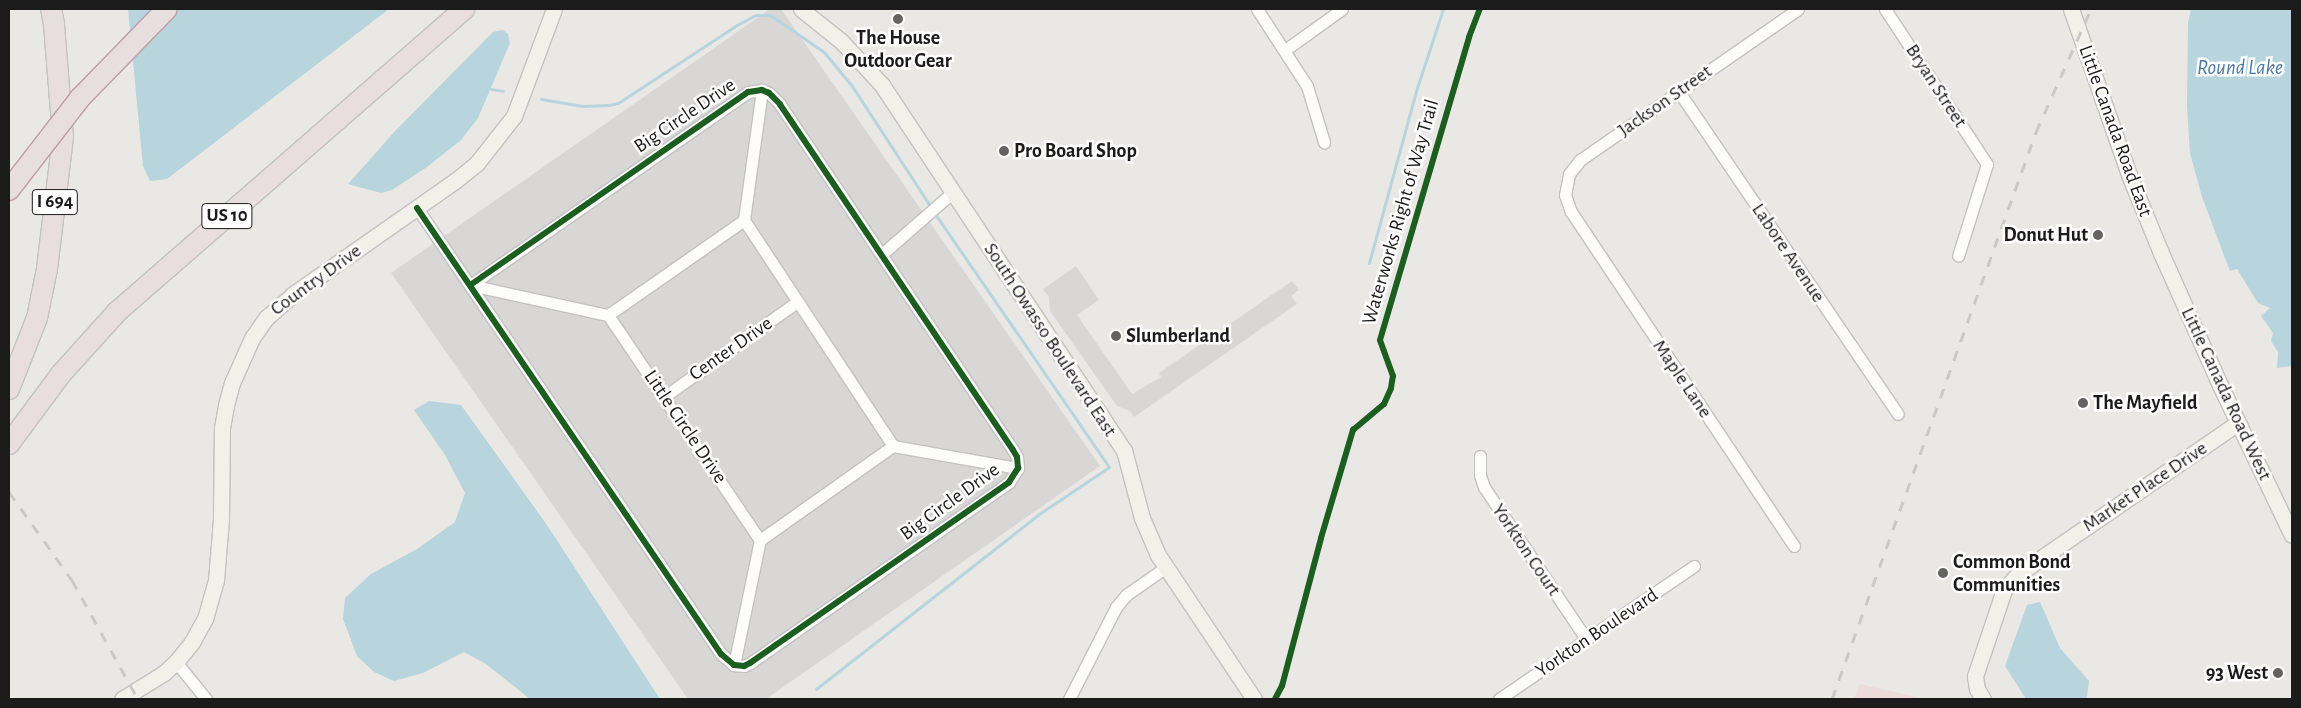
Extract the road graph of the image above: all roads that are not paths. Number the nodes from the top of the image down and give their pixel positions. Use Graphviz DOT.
graph roads {
  1 [pos="51,9"];
  2 [pos="166,9"];
  3 [pos="464,9"];
  4 [pos="554,9"];
  5 [pos="801,9"];
  6 [pos="1257,9"];
  7 [pos="1342,9"];
  8 [pos="1798,9"];
  9 [pos="1885,9"];
  10 [pos="2071,9"];
  11 [pos="1285,50"];
  12 [pos="762,90"];
  13 [pos="1679,92"];
  14 [pos="1324,142"];
  15 [pos="9,190"];
  16 [pos="953,192"];
  17 [pos="417,208"];
  18 [pos="1571,212"];
  19 [pos="744,220"];
  20 [pos="2161,253"];
  21 [pos="882,254"];
  22 [pos="1958,256"];
  23 [pos="470,285"];
  24 [pos="798,302"];
  25 [pos="608,315"];
  26 [pos="9,389"];
  27 [pos="665,396"];
  28 [pos="1898,414"];
  29 [pos="2238,423"];
  30 [pos="9,444"];
  31 [pos="893,446"];
  32 [pos="1480,456"];
  33 [pos="1018,468"];
  34 [pos="2292,535"];
  35 [pos="760,540"];
  36 [pos="1794,546"];
  37 [pos="1694,566"];
  38 [pos="1166,567"];
  39 [pos="1586,639"];
  40 [pos="176,662"];
  41 [pos="734,665"];
  42 [pos="122,699"];
  43 [pos="206,699"];
  44 [pos="1070,699"];
  45 [pos="1254,699"];
  46 [pos="1499,699"];
  47 [pos="1983,699"];
  1 -- 26 [label="highway, I 694"];
  2 -- 15 [label="highway, bridge"];
  3 -- 30 [label="highway, US 10"];
  4 -- 17 [label="street, Country Drive"];
  5 -- 16 [label="street, South Owasso Boulevard East"];
  6 -- 11 [label="street"];
  7 -- 11 [label="street"];
  8 -- 13 [label="street, Jackson Street"];
  9 -- 22 [label="street, Bryan Street"];
  10 -- 20 [label="street, Little Canada Road East"];
  11 -- 14 [label="street"];
  12 -- 19 [label="street"];
  12 -- 21 [label="street, Big Circle Drive"];
  12 -- 23 [label="street, Big Circle Drive"];
  13 -- 18 [label="street, Jackson Street"];
  13 -- 28 [label="street, Labore Avenue"];
  16 -- 21 [label="street"];
  16 -- 38 [label="street, South Owasso Boulevard East"];
  17 -- 23 [label="street"];
  17 -- 40 [label="street, Country Drive"];
  18 -- 36 [label="street, Maple Lane"];
  19 -- 24 [label="street"];
  19 -- 25 [label="street"];
  20 -- 29 [label="street, Little Canada Road West"];
  21 -- 33 [label="street, Big Circle Drive"];
  23 -- 25 [label="street"];
  23 -- 41 [label="street"];
  24 -- 27 [label="street, Center Drive"];
  24 -- 31 [label="street"];
  25 -- 27 [label="street, Little Circle Drive"];
  27 -- 35 [label="street, Little Circle Drive"];
  29 -- 34 [label="street, Little Canada Road West"];
  29 -- 47 [label="street, Market Place Drive"];
  31 -- 33 [label="street"];
  31 -- 35 [label="street"];
  32 -- 39 [label="street, Yorkton Court"];
  33 -- 41 [label="street, Big Circle Drive"];
  35 -- 41 [label="street"];
  37 -- 39 [label="street, Yorkton Boulevard"];
  38 -- 44 [label="street"];
  38 -- 45 [label="street, South Owasso Boulevard East"];
  39 -- 46 [label="street, Yorkton Boulevard"];
  40 -- 42 [label="street, Country Drive"];
  40 -- 43 [label="street"];
}
